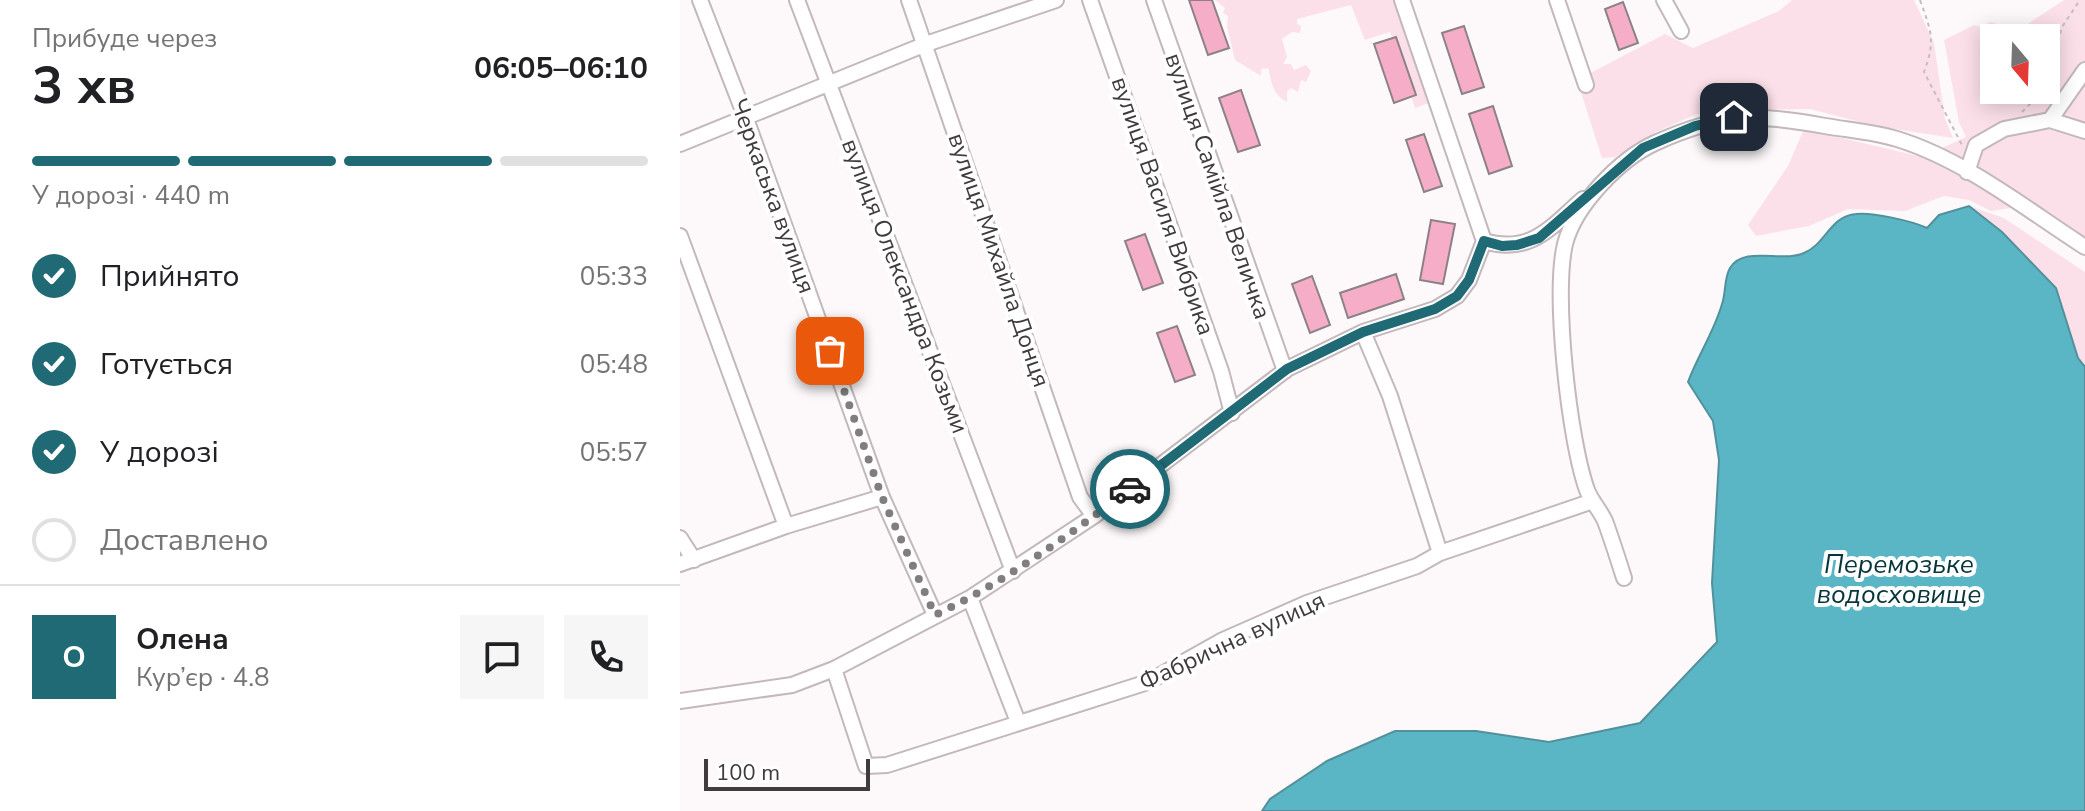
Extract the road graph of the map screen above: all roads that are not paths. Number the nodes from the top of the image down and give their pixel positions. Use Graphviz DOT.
graph roads {
  1 [pos="700,0"];
  2 [pos="797,0"];
  3 [pos="909,0"];
  4 [pos="1056,0"];
  5 [pos="1090,0"];
  6 [pos="1154,0"];
  7 [pos="1402,0"];
  8 [pos="1557,0"];
  9 [pos="1664,0"];
  10 [pos="1681,31"];
  11 [pos="926,44"];
  12 [pos="2085,70"];
  13 [pos="828,84"];
  14 [pos="1586,85"];
  15 [pos="745,116"];
  16 [pos="2050,120"];
  17 [pos="2085,131"];
  18 [pos="680,144"];
  19 [pos="1968,169"];
  20 [pos="1606,178"];
  21 [pos="680,236"];
  22 [pos="1484,241"];
  23 [pos="2085,247"];
  24 [pos="1363,332"];
  25 [pos="1285,371"];
  26 [pos="1232,413"];
  27 [pos="882,497"];
  28 [pos="1593,501"];
  29 [pos="1094,516"];
  30 [pos="786,526"];
  31 [pos="680,538"];
  32 [pos="1440,553"];
  33 [pos="687,562"];
  34 [pos="1013,571"];
  35 [pos="1624,578"];
  36 [pos="970,598"];
  37 [pos="935,615"];
  38 [pos="834,669"];
  39 [pos="680,701"];
  40 [pos="1018,722"];
  1 -- 15 [label="street, Черкаська вулиця"];
  2 -- 13 [label="street, вулиця Олександра Козьми"];
  3 -- 11 [label="street, вулиця Михайла Донця"];
  4 -- 11 [label="street"];
  5 -- 26 [label="street, вулиця Василя Вибрика"];
  6 -- 25 [label="street, вулиця Самійла Величка"];
  7 -- 22 [label="street"];
  8 -- 14 [label="street"];
  9 -- 10 [label="street"];
  11 -- 13 [label="street"];
  11 -- 29 [label="street, вулиця Михайла Донця"];
  12 -- 16 [label="street"];
  13 -- 15 [label="street"];
  13 -- 34 [label="street, вулиця Олександра Козьми"];
  15 -- 18 [label="street"];
  15 -- 27 [label="street, Черкаська вулиця"];
  16 -- 17 [label="street"];
  16 -- 19 [label="street"];
  19 -- 20 [label="street"];
  19 -- 23 [label="street"];
  20 -- 22 [label="street"];
  20 -- 28 [label="street"];
  21 -- 30 [label="street"];
  22 -- 24 [label="street"];
  24 -- 25 [label="street"];
  24 -- 32 [label="street"];
  25 -- 26 [label="street"];
  26 -- 29 [label="street"];
  27 -- 30 [label="street"];
  27 -- 37 [label="street, Черкаська вулиця"];
  28 -- 32 [label="street, Фабрична вулиця"];
  28 -- 35 [label="street"];
  29 -- 34 [label="street"];
  30 -- 33 [label="street"];
  31 -- 33 [label="street"];
  32 -- 40 [label="street, Фабрична вулиця"];
  34 -- 36 [label="street"];
  36 -- 37 [label="street"];
  36 -- 40 [label="street"];
  37 -- 38 [label="street"];
  38 -- 39 [label="street"];
  38 -- 40 [label="street, Фабрична вулиця"];
}
